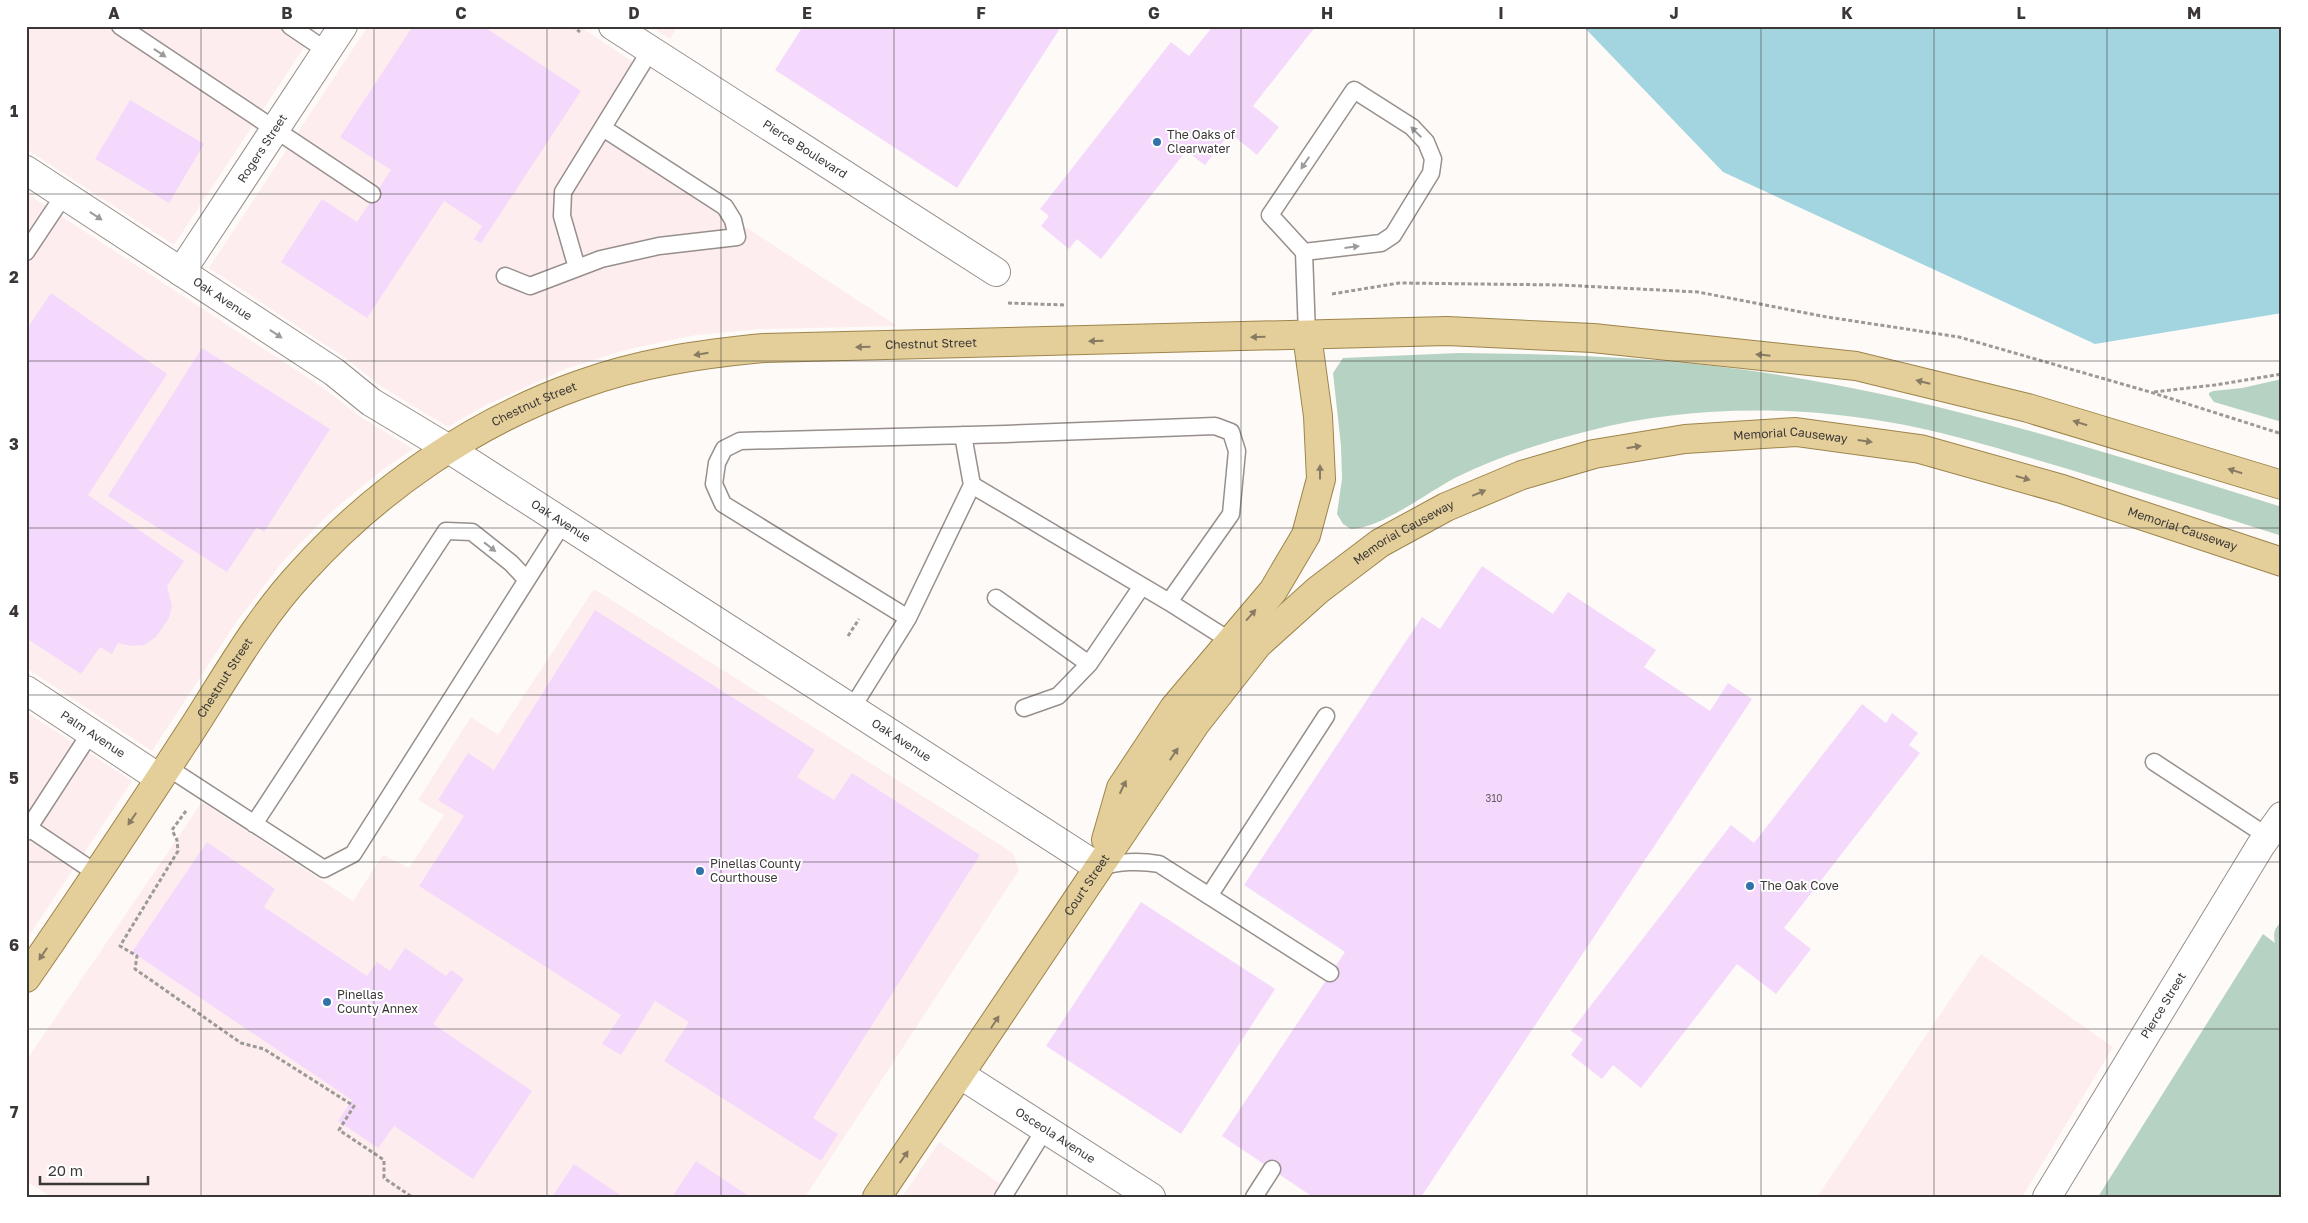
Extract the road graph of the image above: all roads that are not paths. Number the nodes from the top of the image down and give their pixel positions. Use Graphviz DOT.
graph roads {
  1 [pos="120,26"];
  2 [pos="290,26"];
  3 [pos="343,26"];
  4 [pos="612,26"];
  5 [pos="327,51"];
  6 [pos="650,51"];
  7 [pos="603,128"];
  8 [pos="275,129"];
  9 [pos="26,170"];
  10 [pos="372,194"];
  11 [pos="64,195"];
  12 [pos="26,252"];
  13 [pos="1304,252"];
  14 [pos="577,268"];
  15 [pos="181,272"];
  16 [pos="996,272"];
  17 [pos="505,276"];
  18 [pos="1307,335"];
  19 [pos="963,435"];
  20 [pos="449,449"];
  21 [pos="972,485"];
  22 [pos="2282,485"];
  23 [pos="563,523"];
  24 [pos="2282,562"];
  25 [pos="527,580"];
  26 [pos="1142,586"];
  27 [pos="1318,590"];
  28 [pos="996,598"];
  29 [pos="1168,602"];
  30 [pos="908,618"];
  31 [pos="1230,640"];
  32 [pos="1089,664"];
  33 [pos="26,690"];
  34 [pos="852,708"];
  35 [pos="1024,708"];
  36 [pos="1326,716"];
  37 [pos="91,732"];
  38 [pos="2154,762"];
  39 [pos="163,772"];
  40 [pos="254,824"];
  41 [pos="2274,826"];
  42 [pos="27,830"];
  43 [pos="1098,867"];
  44 [pos="96,874"];
  45 [pos="1209,896"];
  46 [pos="1330,974"];
  47 [pos="26,978"];
  48 [pos="961,1075"];
  49 [pos="1046,1129"];
  50 [pos="1272,1170"];
  51 [pos="1138,1193"];
  52 [pos="877,1197"];
  53 [pos="1003,1197"];
  54 [pos="1254,1197"];
  55 [pos="2046,1197"];
  1 -- 8 [label="lane, one-way"];
  2 -- 5 [label="lane"];
  3 -- 5 [label="street, Rogers Street"];
  4 -- 6 [label="street, Pierce Boulevard"];
  5 -- 8 [label="street, Rogers Street"];
  6 -- 7 [label="lane"];
  6 -- 16 [label="street, Pierce Boulevard"];
  7 -- 14 [label="lane"];
  7 -- 14 [label="lane"];
  8 -- 10 [label="lane"];
  8 -- 15 [label="street, Rogers Street"];
  9 -- 11 [label="street, Oak Avenue"];
  11 -- 12 [label="lane"];
  11 -- 15 [label="street, Oak Avenue, one-way"];
  13 -- 13 [label="lane, one-way"];
  13 -- 18 [label="lane"];
  14 -- 17 [label="lane"];
  15 -- 20 [label="street, Oak Avenue, one-way"];
  18 -- 20 [label="main road, Chestnut Street, one-way"];
  22 -- 18 [label="main road, one-way"];
  31 -- 18 [label="main road, one-way"];
  19 -- 21 [label="lane"];
  19 -- 29 [label="lane"];
  19 -- 30 [label="lane"];
  20 -- 23 [label="street, Oak Avenue"];
  20 -- 39 [label="main road, Chestnut Street"];
  21 -- 26 [label="lane"];
  21 -- 30 [label="lane"];
  23 -- 25 [label="lane"];
  23 -- 34 [label="street, Oak Avenue"];
  27 -- 24 [label="main road, Memorial Causeway, one-way"];
  25 -- 40 [label="lane"];
  40 -- 25 [label="lane, one-way"];
  26 -- 29 [label="lane"];
  26 -- 32 [label="lane"];
  43 -- 27 [label="main road, Court Street, one-way"];
  28 -- 32 [label="lane"];
  29 -- 31 [label="lane"];
  30 -- 34 [label="lane"];
  43 -- 31 [label="main road, one-way"];
  32 -- 35 [label="lane"];
  33 -- 37 [label="street, Palm Avenue"];
  34 -- 43 [label="street, Oak Avenue"];
  36 -- 45 [label="lane"];
  37 -- 39 [label="street, Palm Avenue"];
  37 -- 42 [label="lane"];
  38 -- 41 [label="lane"];
  39 -- 40 [label="lane"];
  39 -- 44 [label="main road, Chestnut Street, one-way"];
  41 -- 55 [label="street, Pierce Street"];
  42 -- 44 [label="lane"];
  43 -- 45 [label="lane"];
  48 -- 43 [label="main road, Court Street, one-way"];
  44 -- 47 [label="main road, Chestnut Street, one-way"];
  45 -- 46 [label="lane"];
  48 -- 49 [label="street, Osceola Avenue"];
  52 -- 48 [label="main road, Court Street, one-way"];
  49 -- 51 [label="street, Osceola Avenue"];
  49 -- 53 [label="lane"];
  50 -- 54 [label="lane"];
}
